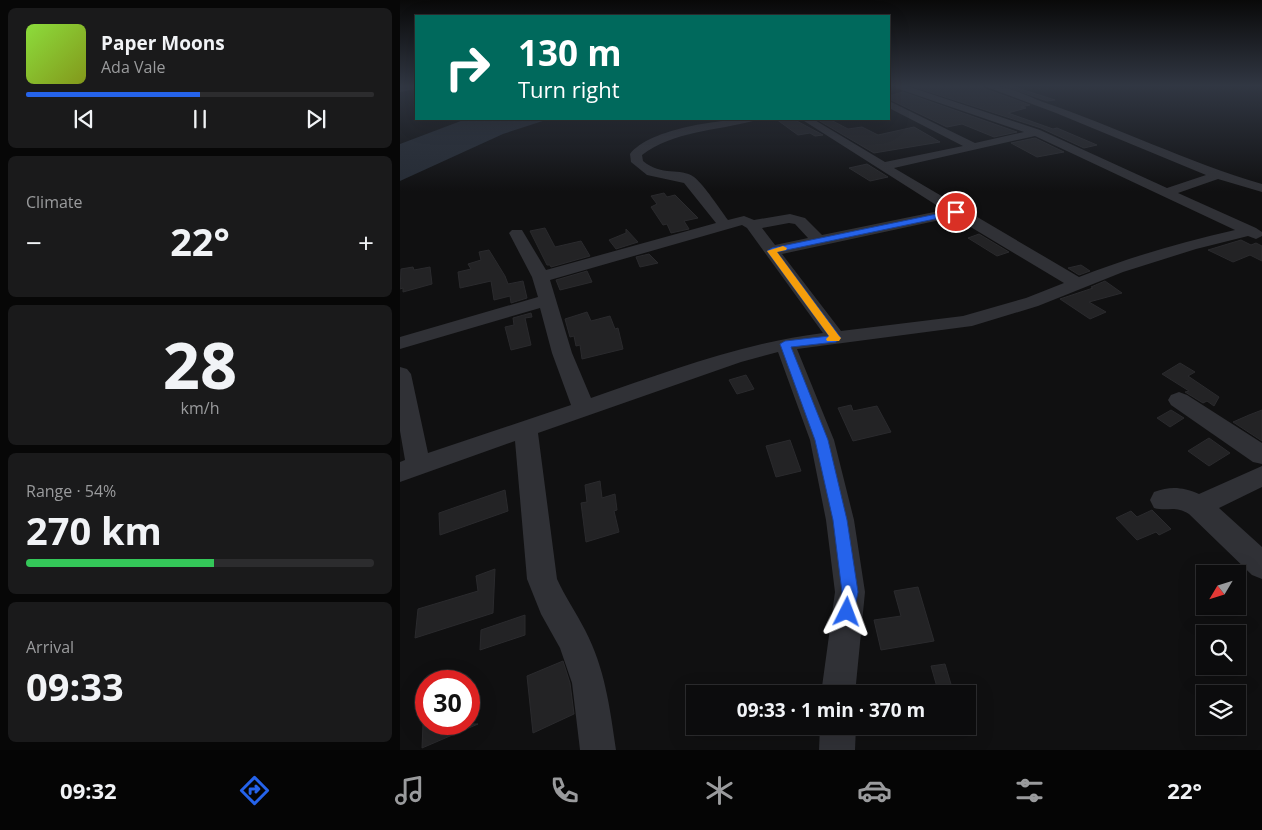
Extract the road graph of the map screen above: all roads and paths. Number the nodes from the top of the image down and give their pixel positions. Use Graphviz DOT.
graph roads {
  1 [pos="737,121"];
  2 [pos="809,121"];
  3 [pos="923,121"];
  4 [pos="1003,121"];
  5 [pos="1018,121"];
  6 [pos="1085,121"];
  7 [pos="1009,123"];
  8 [pos="1036,132"];
  9 [pos="975,147"];
  10 [pos="884,166"];
  11 [pos="1218,175"];
  12 [pos="1262,188"];
  13 [pos="1168,192"];
  14 [pos="956,212"];
  15 [pos="724,224"];
  16 [pos="752,225"];
  17 [pos="517,232"];
  18 [pos="1257,234"];
  19 [pos="819,240"];
  20 [pos="772,251"];
  21 [pos="541,277"];
  22 [pos="1076,283"];
  23 [pos="547,300"];
  24 [pos="836,338"];
  25 [pos="400,344"];
  26 [pos="785,344"];
  27 [pos="400,374"];
  28 [pos="1179,400"];
  29 [pos="584,409"];
  30 [pos="526,430"];
  31 [pos="1262,455"];
  32 [pos="410,469"];
  33 [pos="1262,476"];
  34 [pos="1162,500"];
  35 [pos="1198,506"];
  36 [pos="1262,566"];
  37 [pos="839,685"];
  38 [pos="838,735"];
  39 [pos="598,750"];
  40 [pos="837,750"];
  1 -- 15 [label="street"];
  2 -- 10 [label="street"];
  3 -- 9 [label="street"];
  4 -- 7 [label="street"];
  5 -- 7 [label="street"];
  6 -- 11 [label="street"];
  7 -- 8 [label="street"];
  8 -- 9 [label="street"];
  8 -- 13 [label="street"];
  9 -- 10 [label="street"];
  10 -- 14 [label="street"];
  11 -- 12 [label="street"];
  11 -- 13 [label="street"];
  13 -- 18 [label="street"];
  14 -- 19 [label="street"];
  14 -- 22 [label="street"];
  15 -- 16 [label="street"];
  15 -- 21 [label="street"];
  16 -- 19 [label="street"];
  16 -- 20 [label="street"];
  17 -- 21 [label="street"];
  18 -- 22 [label="street"];
  19 -- 20 [label="street"];
  20 -- 24 [label="street"];
  21 -- 23 [label="street"];
  22 -- 24 [label="street"];
  23 -- 25 [label="street"];
  23 -- 29 [label="street"];
  24 -- 26 [label="street"];
  26 -- 29 [label="street"];
  26 -- 37 [label="street"];
  27 -- 32 [label="street"];
  28 -- 31 [label="street"];
  29 -- 30 [label="street"];
  30 -- 32 [label="street"];
  30 -- 39 [label="street"];
  33 -- 35 [label="street"];
  34 -- 35 [label="street"];
  35 -- 36 [label="street"];
  38 -- 40 [label="street"];
}
